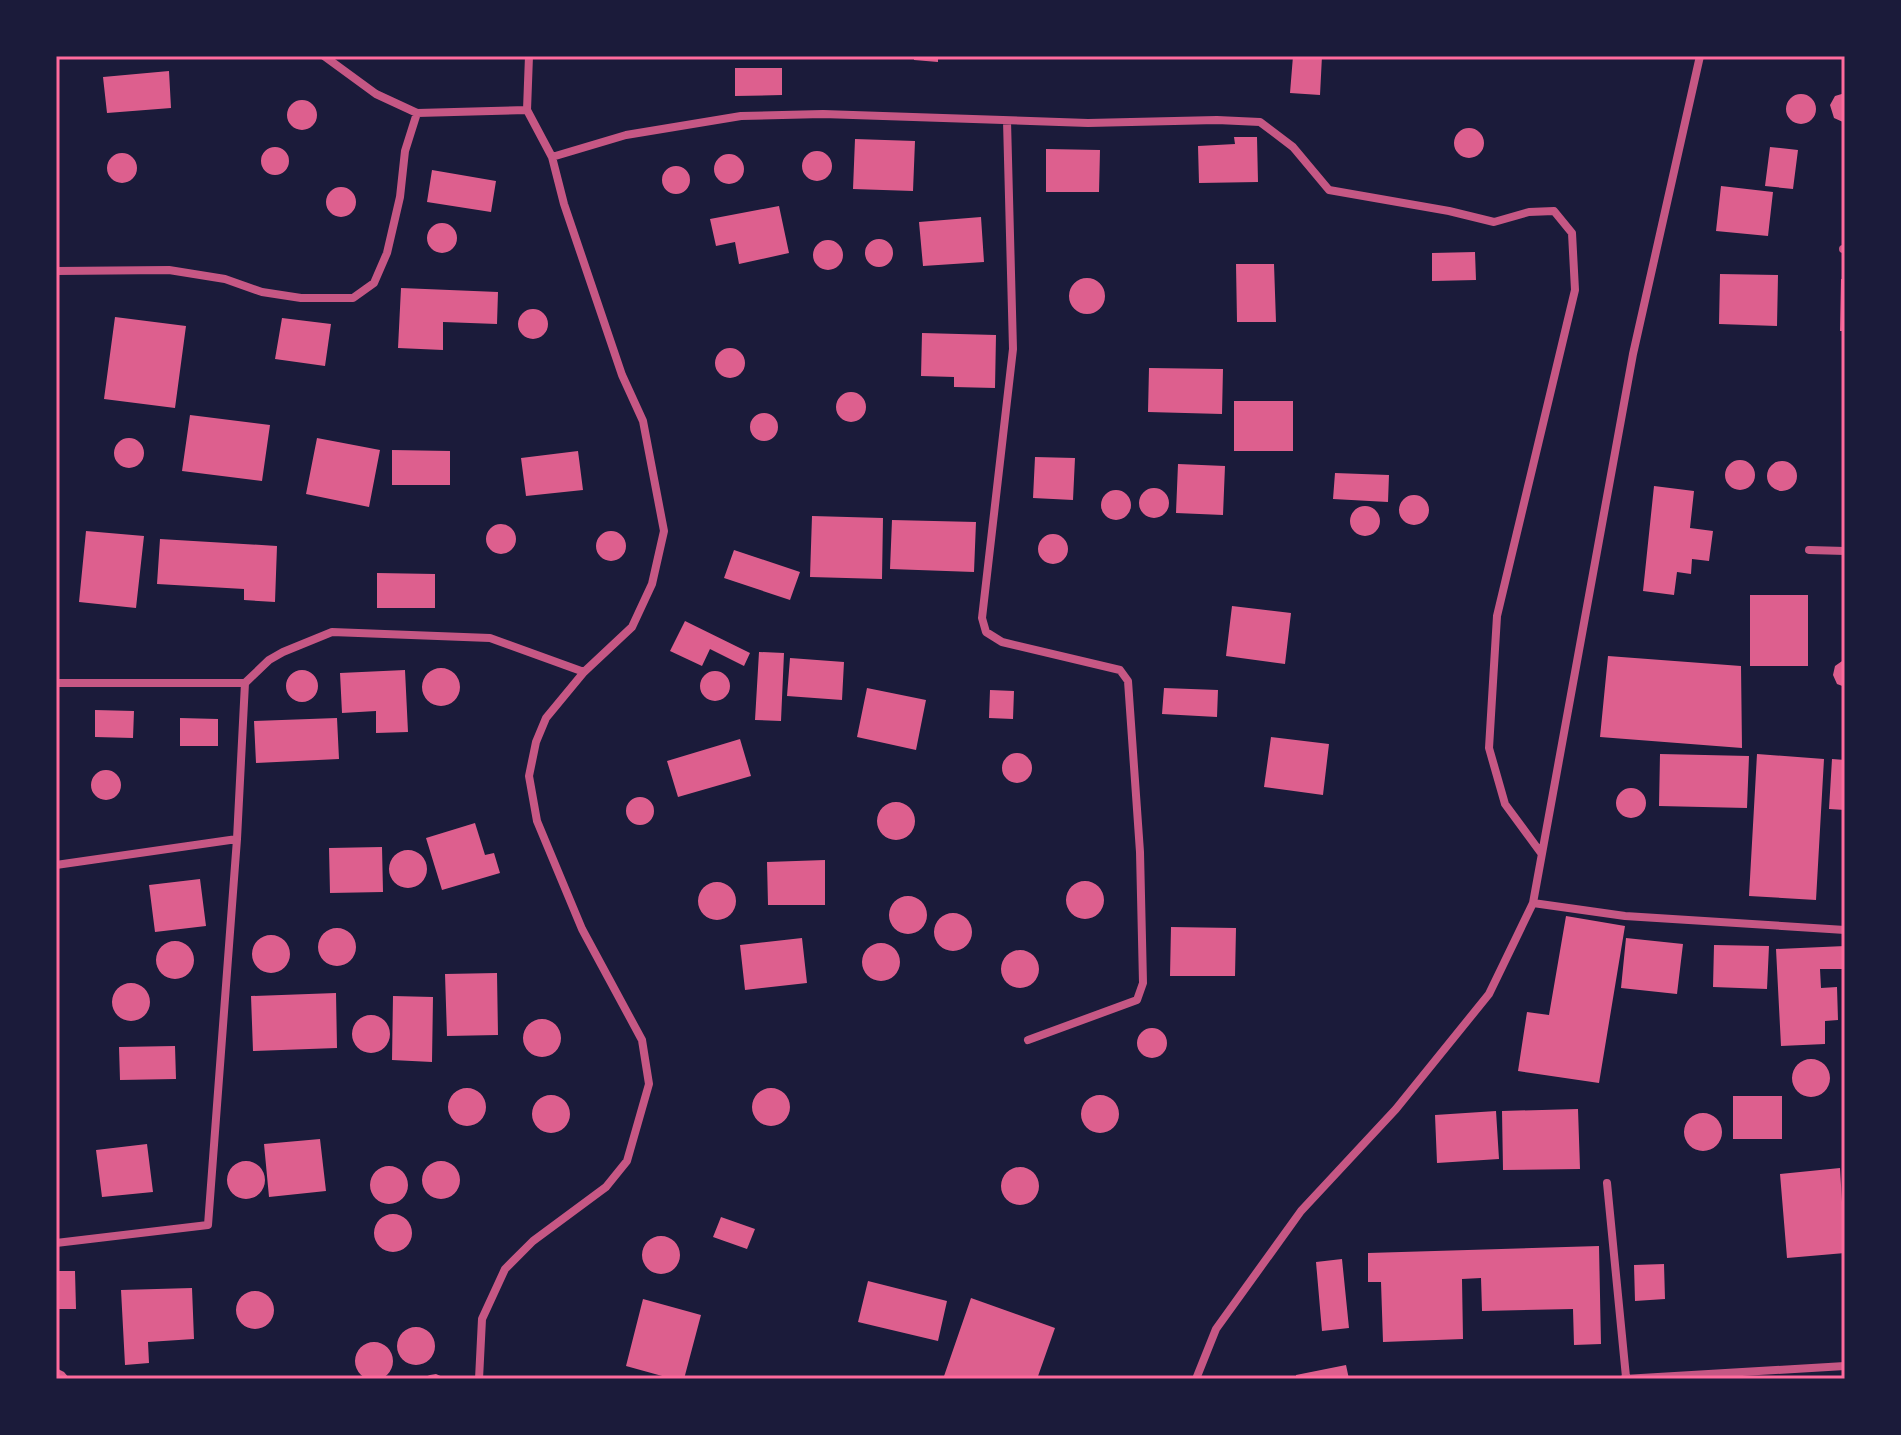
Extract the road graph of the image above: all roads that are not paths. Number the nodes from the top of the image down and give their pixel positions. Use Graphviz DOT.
graph roads {
  1 [pos="324,56"];
  2 [pos="529,56"];
  3 [pos="1700,56"];
  4 [pos="527,110"];
  5 [pos="417,113"];
  6 [pos="1007,121"];
  7 [pos="552,157"];
  8 [pos="56,271"];
  9 [pos="1809,550"];
  10 [pos="1845,551"];
  11 [pos="584,672"];
  12 [pos="56,683"];
  13 [pos="245,683"];
  14 [pos="237,839"];
  15 [pos="1541,853"];
  16 [pos="56,865"];
  17 [pos="1533,903"];
  18 [pos="1845,930"];
  19 [pos="1028,1040"];
  20 [pos="1607,1183"];
  21 [pos="56,1243"];
  22 [pos="1845,1366"];
  23 [pos="1625,1378"];
  24 [pos="479,1379"];
  25 [pos="1196,1379"];
  1 -- 5 [label="street"];
  2 -- 4 [label="street"];
  3 -- 15 [label="street"];
  4 -- 5 [label="street"];
  4 -- 7 [label="street"];
  5 -- 8 [label="street"];
  6 -- 7 [label="street"];
  6 -- 15 [label="street"];
  6 -- 19 [label="street"];
  7 -- 11 [label="street"];
  9 -- 10 [label="street"];
  11 -- 13 [label="street"];
  11 -- 24 [label="street"];
  12 -- 13 [label="street"];
  13 -- 14 [label="street"];
  14 -- 16 [label="street"];
  14 -- 21 [label="street"];
  15 -- 17 [label="street"];
  17 -- 18 [label="street"];
  17 -- 25 [label="street"];
  20 -- 23 [label="street"];
  22 -- 23 [label="street"];
}
